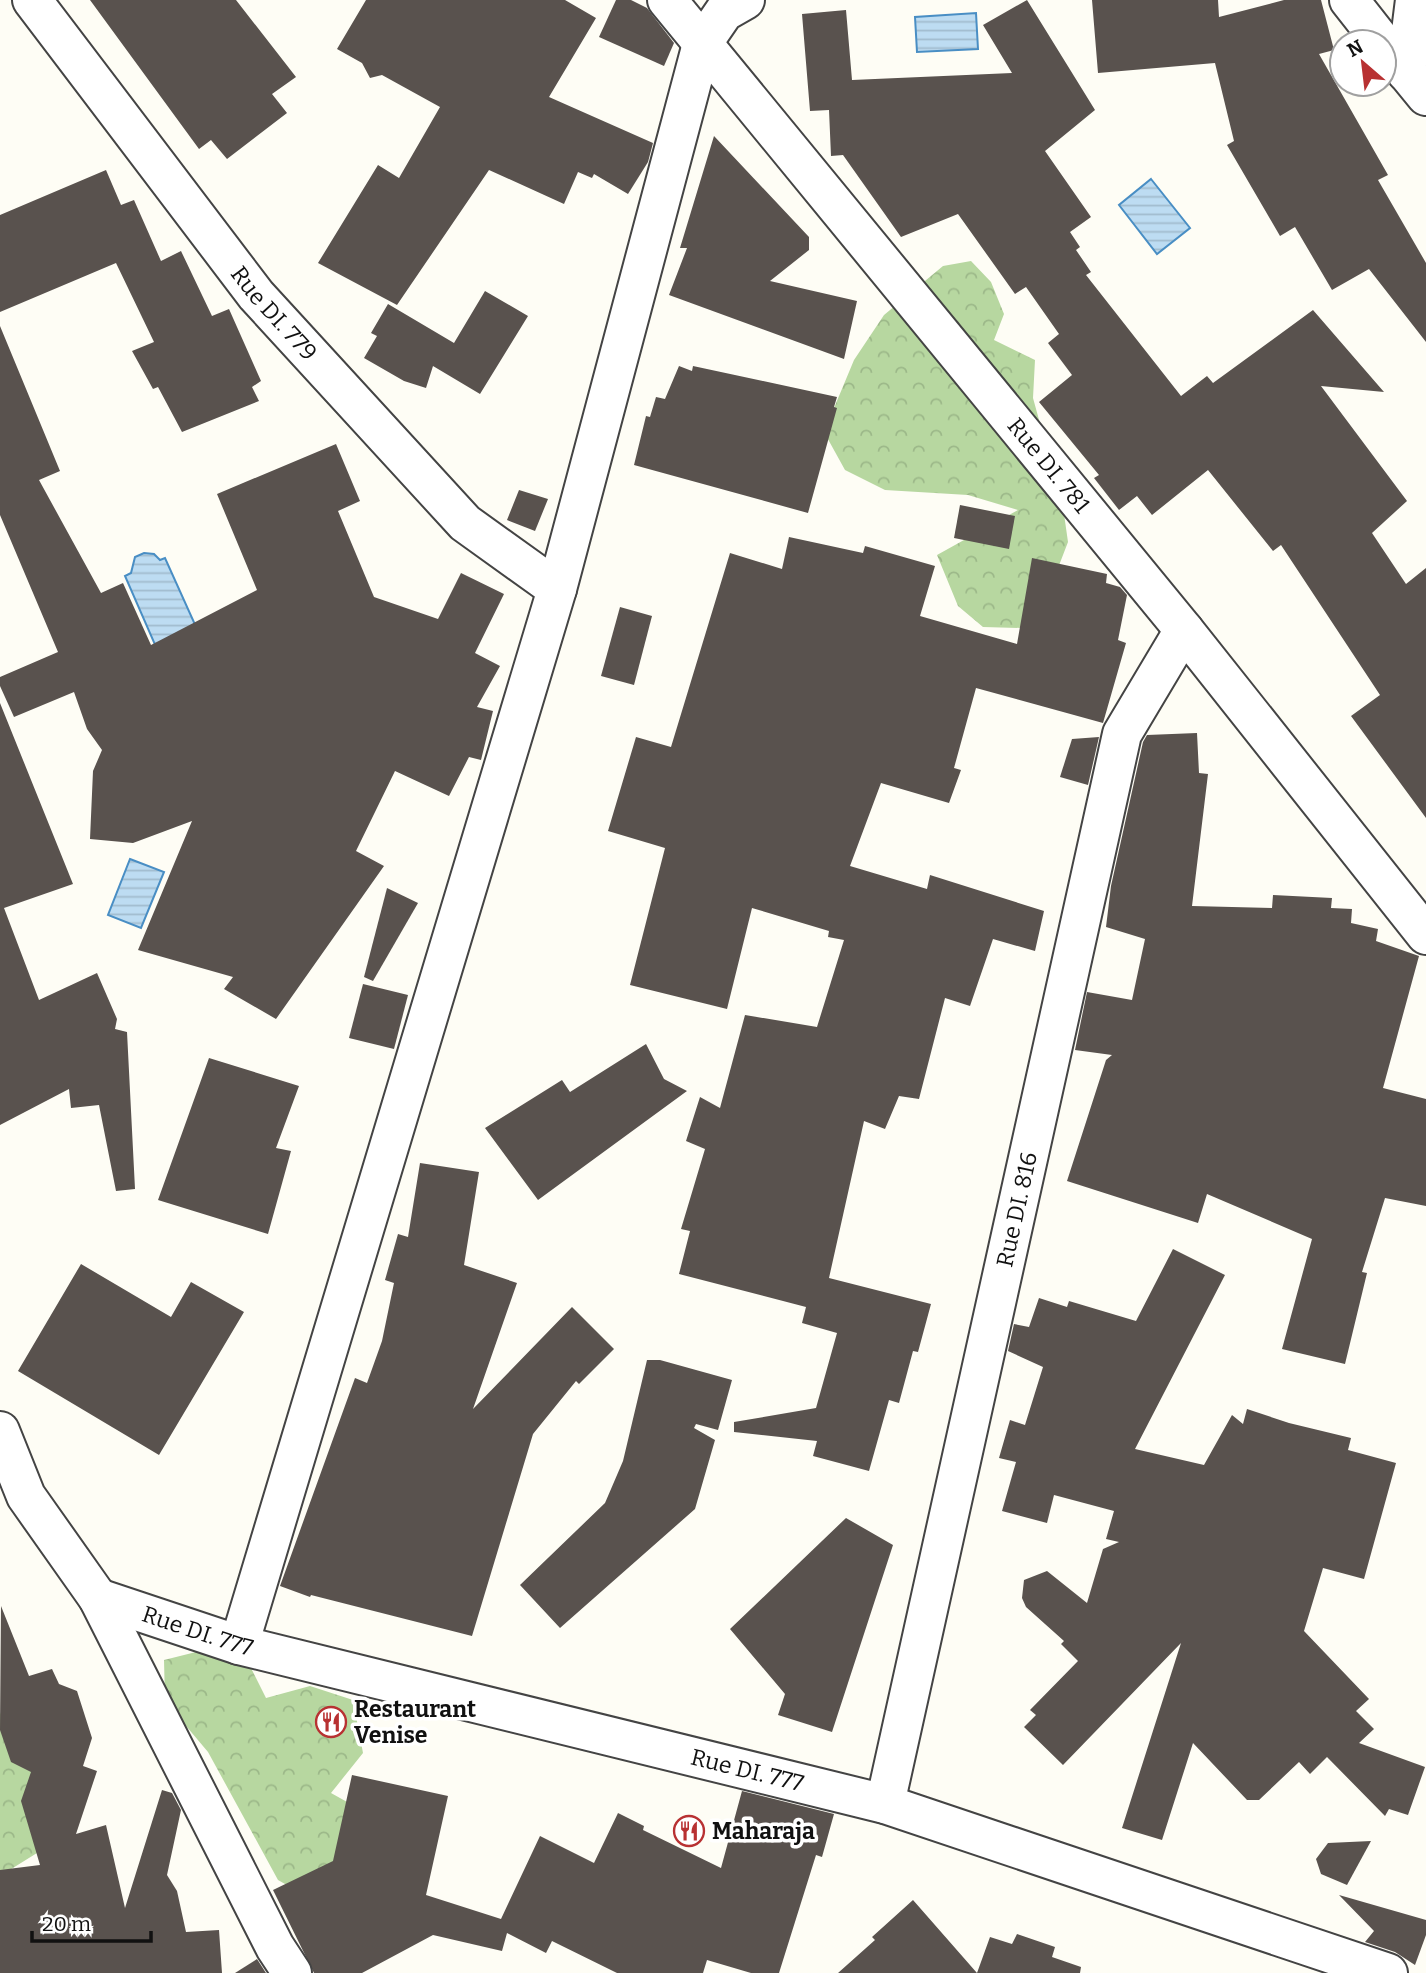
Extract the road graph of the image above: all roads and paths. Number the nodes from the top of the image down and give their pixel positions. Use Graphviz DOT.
graph roads {
  1 [pos="32,0"];
  2 [pos="667,0"];
  3 [pos="745,0"];
  4 [pos="1349,0"];
  5 [pos="1415,0"];
  6 [pos="702,44"];
  7 [pos="1400,64"];
  8 [pos="556,589"];
  9 [pos="1184,630"];
  10 [pos="1426,935"];
  11 [pos="0,1432"];
  12 [pos="98,1598"];
  13 [pos="239,1645"];
  14 [pos="885,1804"];
  15 [pos="292,1973"];
  16 [pos="1388,1973"];
  1 -- 8 [label="street, Rue DI. 779"];
  2 -- 6 [label="street, Rue DI. 781"];
  3 -- 6 [label="street"];
  4 -- 7 [label="street"];
  5 -- 7 [label="street"];
  6 -- 8 [label="street"];
  6 -- 9 [label="street, Rue DI. 781"];
  8 -- 13 [label="street"];
  9 -- 10 [label="street, Rue DI. 781"];
  9 -- 14 [label="street, Rue DI. 816"];
  11 -- 12 [label="street"];
  12 -- 13 [label="street, Rue DI. 777"];
  12 -- 15 [label="street"];
  13 -- 14 [label="street, Rue DI. 777"];
  14 -- 16 [label="street, Rue DI. 777"];
}
